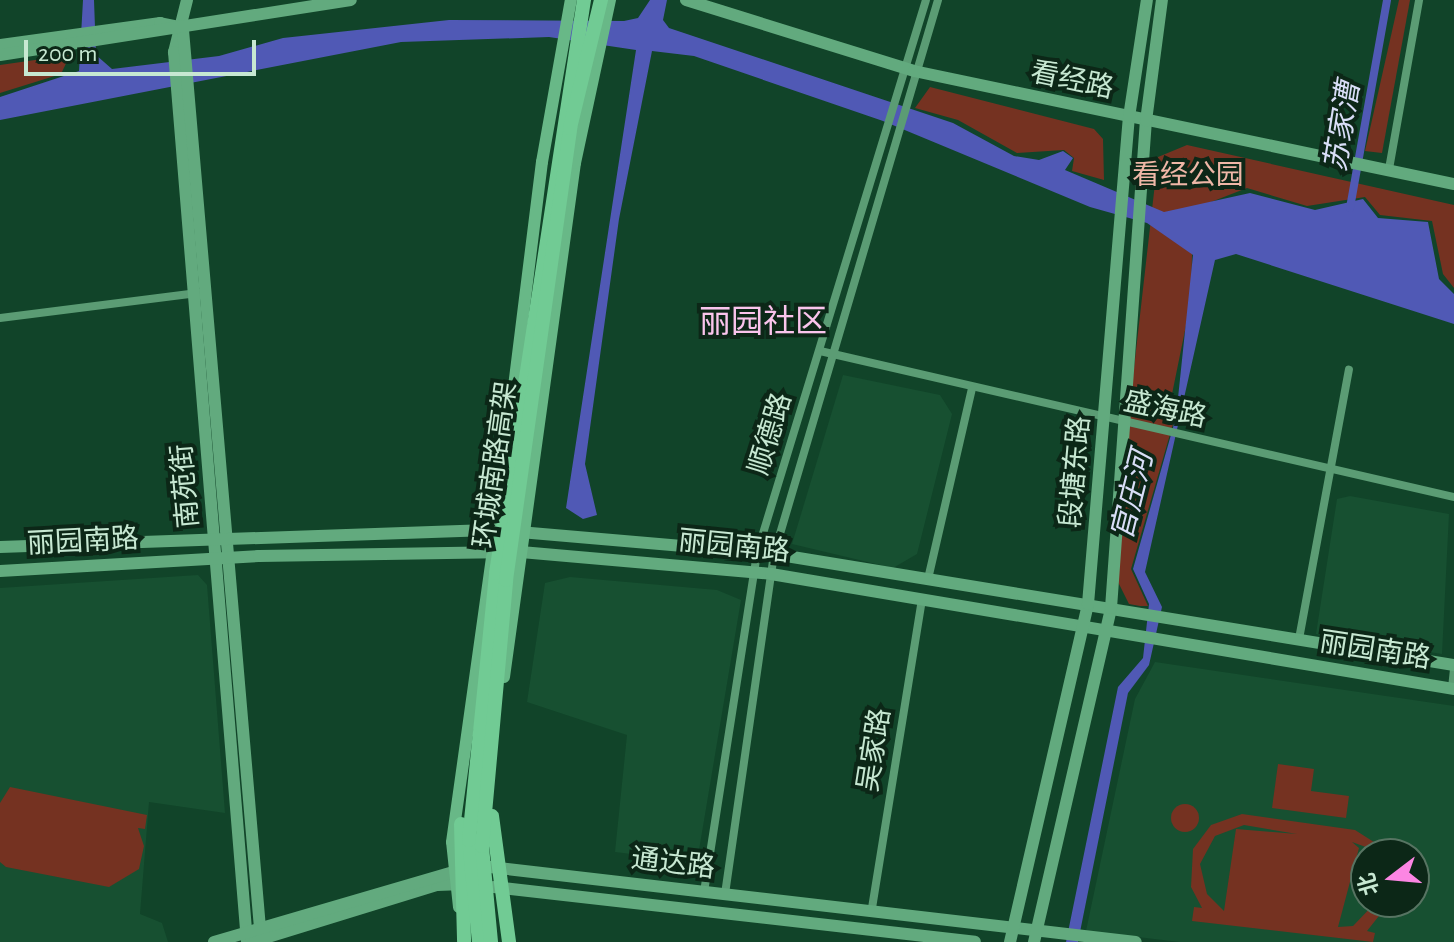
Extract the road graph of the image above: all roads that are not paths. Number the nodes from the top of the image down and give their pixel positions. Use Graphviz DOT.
graph roads {
  1 [pos="187,0"];
  2 [pos="351,0"];
  3 [pos="584,0"];
  4 [pos="601,0"];
  5 [pos="610,0"];
  6 [pos="686,0"];
  7 [pos="926,0"];
  8 [pos="938,0"];
  9 [pos="1147,0"];
  10 [pos="1162,0"];
  11 [pos="1419,0"];
  12 [pos="570,3"];
  13 [pos="183,27"];
  14 [pos="69,41"];
  15 [pos="0,45"];
  16 [pos="0,55"];
  17 [pos="909,70"];
  18 [pos="1129,117"];
  19 [pos="1146,121"];
  20 [pos="890,130"];
  21 [pos="1389,169"];
  22 [pos="1454,184"];
  23 [pos="199,293"];
  24 [pos="0,318"];
  25 [pos="820,351"];
  26 [pos="833,354"];
  27 [pos="1349,370"];
  28 [pos="972,388"];
  29 [pos="1105,420"];
  30 [pos="1124,424"];
  31 [pos="1332,470"];
  32 [pos="1454,497"];
  33 [pos="496,530"];
  34 [pos="526,534"];
  35 [pos="220,536"];
  36 [pos="0,547"];
  37 [pos="493,551"];
  38 [pos="521,552"];
  39 [pos="757,553"];
  40 [pos="774,554"];
  41 [pos="221,558"];
  42 [pos="0,571"];
  43 [pos="753,571"];
  44 [pos="771,574"];
  45 [pos="928,579"];
  46 [pos="922,600"];
  47 [pos="1088,604"];
  48 [pos="1111,608"];
  49 [pos="1083,627"];
  50 [pos="1106,631"];
  51 [pos="1299,639"];
  52 [pos="1454,668"];
  53 [pos="1453,688"];
  54 [pos="482,763"];
  55 [pos="488,867"];
  56 [pos="453,876"];
  57 [pos="489,886"];
  58 [pos="704,892"];
  59 [pos="725,894"];
  60 [pos="872,908"];
  61 [pos="1014,925"];
  62 [pos="1039,928"];
  63 [pos="253,937"];
  64 [pos="214,942"];
  65 [pos="466,942"];
  66 [pos="479,942"];
  67 [pos="493,942"];
  68 [pos="509,942"];
  69 [pos="975,942"];
  70 [pos="1010,942"];
  71 [pos="1034,942"];
  72 [pos="1136,942"];
  1 -- 13 [label="main road, 南苑街"];
  2 -- 13 [label="main road"];
  3 -- 54 [label="highway, 环城南路高架"];
  4 -- 54 [label="highway, 环城南路高架"];
  5 -- 34 [label="main road"];
  6 -- 17 [label="main road, 看经路"];
  7 -- 17 [label="street, 顺德路"];
  8 -- 17 [label="street, 顺德路"];
  9 -- 18 [label="main road, 段塘东路"];
  10 -- 19 [label="main road, 段塘东路"];
  11 -- 21 [label="street"];
  12 -- 33 [label="main road"];
  13 -- 14 [label="main road"];
  13 -- 23 [label="main road, 南苑街"];
  14 -- 15 [label="main road"];
  14 -- 16 [label="main road"];
  17 -- 18 [label="main road, 看经路"];
  17 -- 20 [label="street, 顺德路"];
  18 -- 19 [label="main road, 看经路"];
  18 -- 29 [label="main road, 段塘东路"];
  19 -- 21 [label="main road, 看经路"];
  19 -- 30 [label="main road, 段塘东路"];
  20 -- 25 [label="street, 顺德路"];
  20 -- 26 [label="street, 顺德路"];
  21 -- 22 [label="main road, 看经路"];
  23 -- 24 [label="street"];
  23 -- 35 [label="main road, 南苑街"];
  25 -- 26 [label="street, 盛海路"];
  25 -- 39 [label="street, 顺德路"];
  26 -- 28 [label="street, 盛海路"];
  26 -- 40 [label="street, 顺德路"];
  27 -- 31 [label="street"];
  28 -- 29 [label="street, 盛海路"];
  28 -- 45 [label="street"];
  29 -- 30 [label="street, 盛海路"];
  29 -- 47 [label="main road, 段塘东路"];
  30 -- 31 [label="street, 盛海路"];
  30 -- 48 [label="main road, 段塘东路"];
  31 -- 32 [label="street, 盛海路"];
  31 -- 51 [label="street"];
  33 -- 34 [label="main road, 丽园南路"];
  33 -- 35 [label="main road, 丽园南路"];
  33 -- 37 [label="main road"];
  34 -- 38 [label="main road"];
  34 -- 39 [label="main road, 丽园南路"];
  35 -- 36 [label="main road, 丽园南路"];
  35 -- 41 [label="main road, 南苑街"];
  37 -- 38 [label="main road, 丽园南路"];
  37 -- 41 [label="main road, 丽园南路"];
  37 -- 56 [label="main road"];
  38 -- 43 [label="main road, 丽园南路"];
  38 -- 55 [label="main road"];
  39 -- 40 [label="main road, 丽园南路"];
  39 -- 43 [label="street, 顺德路"];
  40 -- 44 [label="street, 顺德路"];
  40 -- 45 [label="main road, 丽园南路"];
  41 -- 42 [label="main road, 丽园南路"];
  41 -- 63 [label="main road, 南苑街"];
  43 -- 44 [label="main road, 丽园南路"];
  43 -- 58 [label="street, 顺德路"];
  44 -- 46 [label="main road, 丽园南路"];
  44 -- 59 [label="street, 顺德路"];
  45 -- 47 [label="main road, 丽园南路"];
  46 -- 49 [label="main road, 丽园南路"];
  46 -- 60 [label="street, 吴家路"];
  47 -- 48 [label="main road, 丽园南路"];
  47 -- 49 [label="main road, 段塘东路"];
  48 -- 50 [label="main road, 段塘东路"];
  48 -- 51 [label="main road, 丽园南路"];
  49 -- 50 [label="main road, 丽园南路"];
  49 -- 61 [label="main road, 段塘东路"];
  50 -- 53 [label="main road, 丽园南路"];
  50 -- 62 [label="main road, 段塘东路"];
  51 -- 52 [label="main road, 丽园南路"];
  52 -- 53 [label="street"];
  54 -- 65 [label="highway"];
  54 -- 66 [label="highway, 环城南路高架"];
  54 -- 67 [label="highway, 环城南路高架"];
  54 -- 68 [label="highway"];
  55 -- 56 [label="main road, 通达路"];
  55 -- 57 [label="main road"];
  55 -- 58 [label="main road, 通达路"];
  56 -- 57 [label="main road, 通达路"];
  56 -- 63 [label="main road, 通达路"];
  56 -- 65 [label="main road"];
  57 -- 67 [label="main road"];
  57 -- 69 [label="main road, 通达路"];
  58 -- 59 [label="main road, 通达路"];
  59 -- 60 [label="main road, 通达路"];
  60 -- 61 [label="main road, 通达路"];
  61 -- 62 [label="main road, 通达路"];
  61 -- 70 [label="main road, 段塘东路"];
  62 -- 71 [label="main road, 段塘东路"];
  62 -- 72 [label="main road, 通达路"];
  63 -- 64 [label="main road, 通达路"];
}
